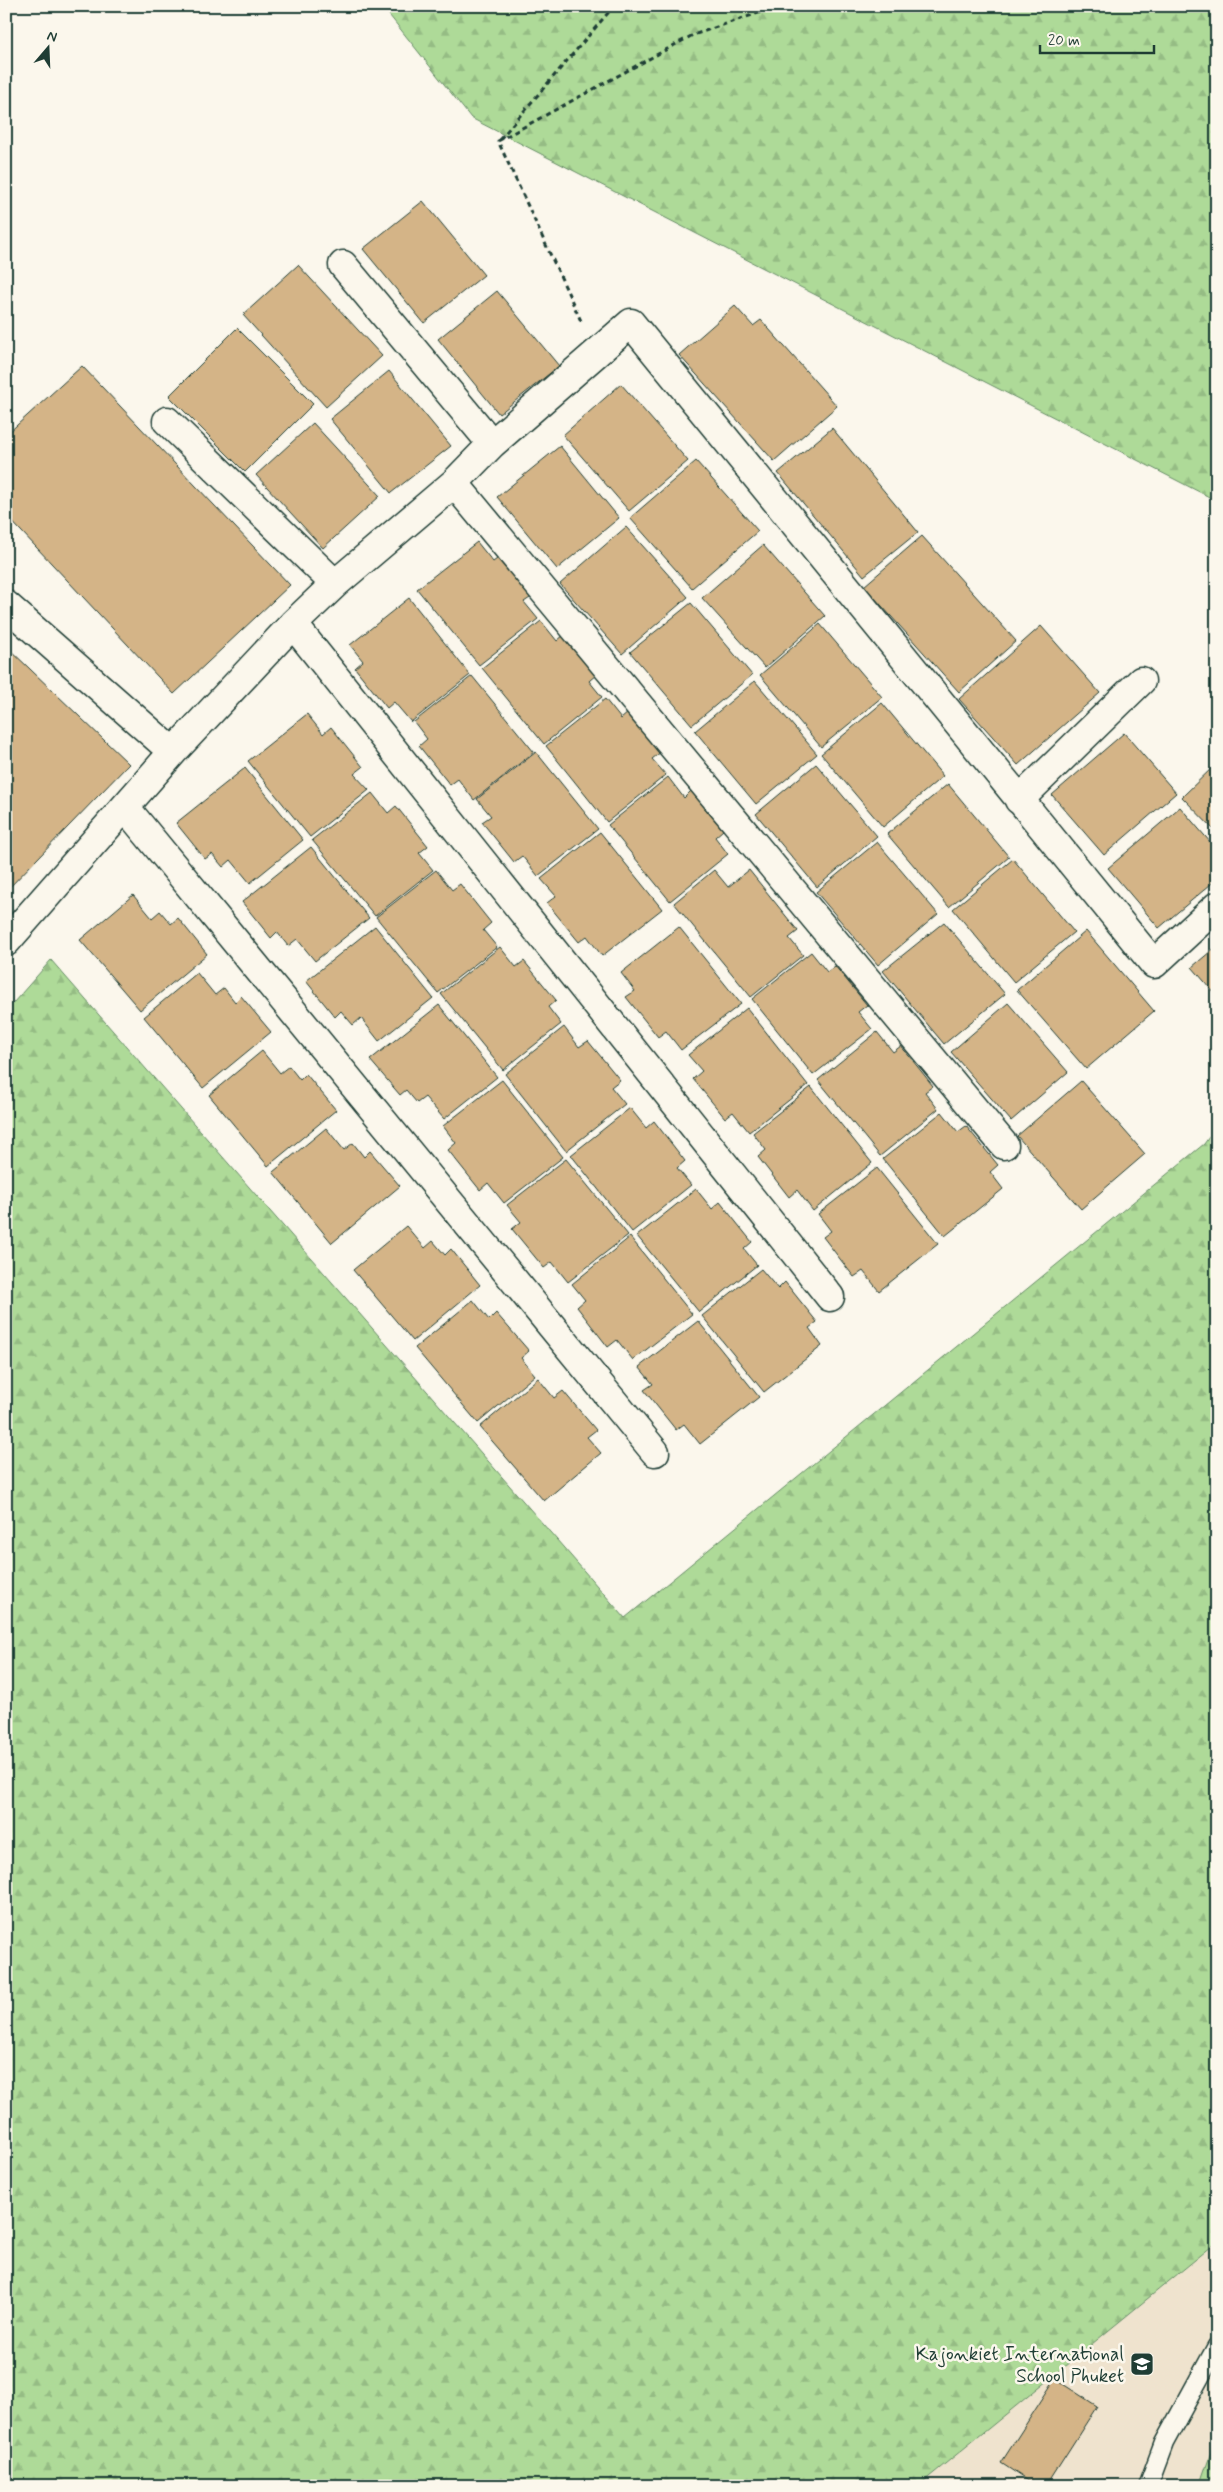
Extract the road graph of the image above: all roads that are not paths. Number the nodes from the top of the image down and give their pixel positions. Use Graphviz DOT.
graph roads {
  1 [pos="342,265"];
  2 [pos="167,421"];
  3 [pos="492,444"];
  4 [pos="454,483"];
  5 [pos="335,584"];
  6 [pos="6,605"];
  7 [pos="293,624"];
  8 [pos="1141,681"];
  9 [pos="173,752"];
  10 [pos="1019,800"];
  11 [pos="125,807"];
  12 [pos="1217,906"];
  13 [pos="6,942"];
  14 [pos="1004,1144"];
  15 [pos="830,1297"];
  16 [pos="656,1452"];
  17 [pos="1217,2346"];
  18 [pos="1148,2486"];
  1 -- 3 [label="street"];
  2 -- 5 [label="street"];
  3 -- 4 [label="street"];
  3 -- 10 [label="street"];
  4 -- 5 [label="street"];
  4 -- 14 [label="street"];
  5 -- 7 [label="street"];
  6 -- 9 [label="street"];
  7 -- 9 [label="street"];
  7 -- 15 [label="street"];
  8 -- 10 [label="street"];
  9 -- 11 [label="street"];
  10 -- 12 [label="street"];
  11 -- 13 [label="street"];
  11 -- 16 [label="street"];
  17 -- 18 [label="lane"];
}
